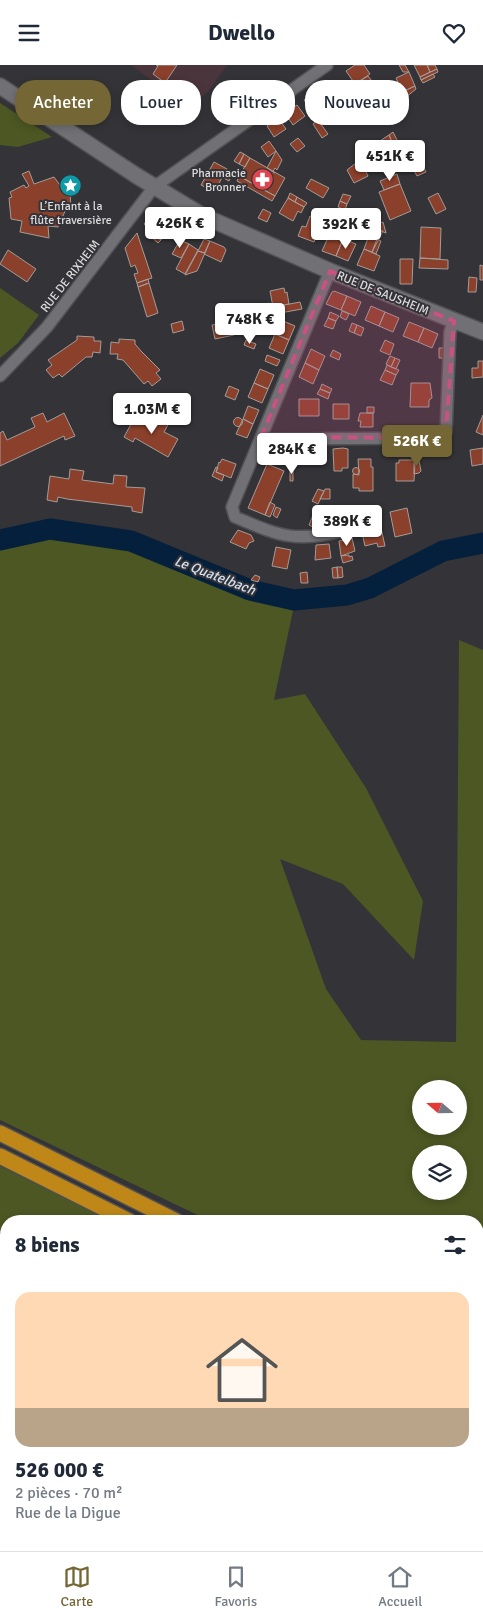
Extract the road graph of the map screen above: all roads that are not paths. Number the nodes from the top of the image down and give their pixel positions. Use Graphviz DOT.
graph roads {
  1 [pos="327,65"];
  2 [pos="0,86"];
  3 [pos="154,187"];
  4 [pos="330,271"];
  5 [pos="454,321"];
  6 [pos="483,333"];
  7 [pos="0,376"];
  8 [pos="261,437"];
  9 [pos="348,530"];
  10 [pos="0,1133"];
  11 [pos="0,1157"];
  12 [pos="117,1215"];
  13 [pos="164,1215"];
  1 -- 3 [label="street, RUE DE RIXHEIM"];
  2 -- 3 [label="main road, RUE DE SAUSHEIM"];
  3 -- 4 [label="main road, RUE DE SAUSHEIM"];
  3 -- 7 [label="street, RUE DE RIXHEIM"];
  4 -- 5 [label="main road, RUE DE SAUSHEIM"];
  4 -- 8 [label="street"];
  5 -- 6 [label="main road, RUE DE SAUSHEIM"];
  5 -- 8 [label="street"];
  8 -- 9 [label="street"];
  10 -- 13 [label="highway"];
  11 -- 12 [label="highway"];
}
